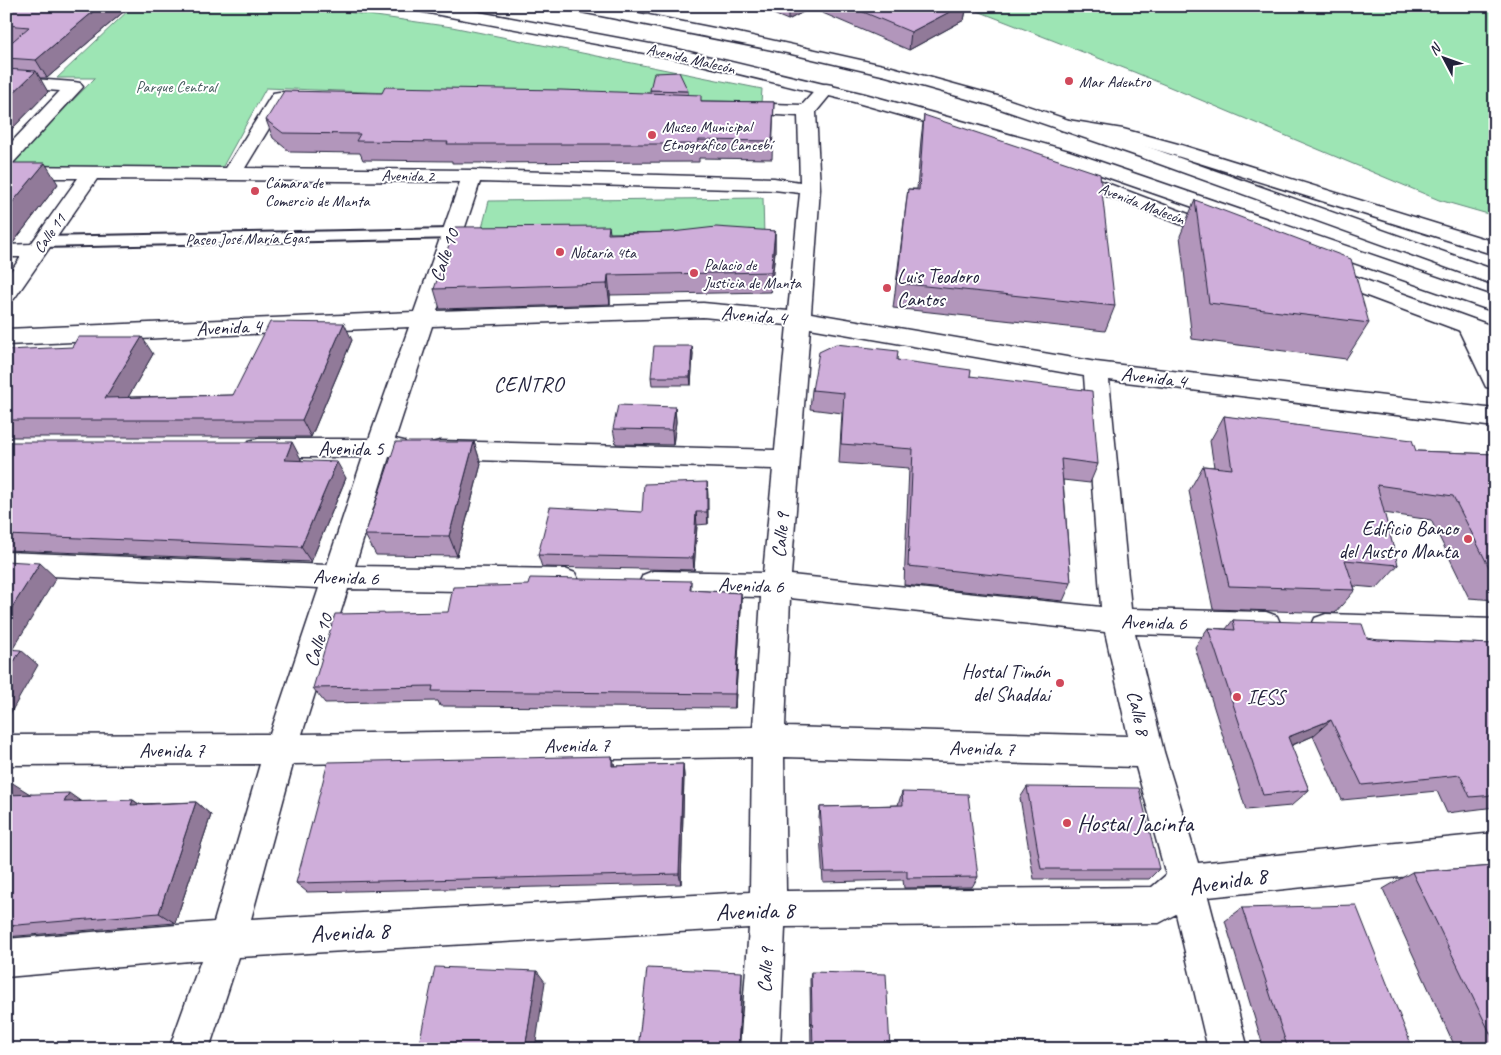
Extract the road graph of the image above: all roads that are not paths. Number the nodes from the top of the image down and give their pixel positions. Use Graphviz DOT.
graph roads {
  1 [pos="418,6"];
  2 [pos="576,6"];
  3 [pos="6,82"];
  4 [pos="826,89"];
  5 [pos="335,98"];
  6 [pos="715,107"];
  7 [pos="807,112"];
  8 [pos="1068,126"];
  9 [pos="961,127"];
  10 [pos="6,159"];
  11 [pos="6,172"];
  12 [pos="92,172"];
  13 [pos="232,174"];
  14 [pos="472,176"];
  15 [pos="810,189"];
  16 [pos="451,234"];
  17 [pos="1243,241"];
  18 [pos="40,246"];
  19 [pos="1495,249"];
  20 [pos="6,251"];
  21 [pos="1304,264"];
  22 [pos="1495,278"];
  23 [pos="6,294"];
  24 [pos="1495,305"];
  25 [pos="421,319"];
  26 [pos="800,319"];
  27 [pos="1468,326"];
  28 [pos="1495,336"];
  29 [pos="6,337"];
  30 [pos="1096,370"];
  31 [pos="1495,381"];
  32 [pos="1495,418"];
  33 [pos="232,448"];
  34 [pos="379,448"];
  35 [pos="786,460"];
  36 [pos="6,563"];
  37 [pos="338,577"];
  38 [pos="587,582"];
  39 [pos="626,582"];
  40 [pos="776,585"];
  41 [pos="1117,621"];
  42 [pos="1495,632"];
  43 [pos="768,742"];
  44 [pos="281,749"];
  45 [pos="6,750"];
  46 [pos="1148,752"];
  47 [pos="1495,850"];
  48 [pos="1186,882"];
  49 [pos="768,909"];
  50 [pos="227,939"];
  51 [pos="6,958"];
  52 [pos="190,1049"];
  53 [pos="760,1049"];
  54 [pos="1228,1049"];
  1 -- 4 [label="street, Avenida Malecón"];
  2 -- 8 [label="street, Avenida Malecón"];
  3 -- 10 [label="street"];
  4 -- 7 [label="street"];
  4 -- 9 [label="street, Avenida Malecón"];
  5 -- 13 [label="street"];
  6 -- 7 [label="street"];
  7 -- 15 [label="street, Calle 9"];
  8 -- 19 [label="street, Avenida Malecón"];
  8 -- 22 [label="street, Avenida Malecón"];
  9 -- 17 [label="street, Avenida Malecón"];
  9 -- 24 [label="street, Avenida Malecón"];
  11 -- 12 [label="street, Avenida 2"];
  12 -- 13 [label="street, Avenida 2"];
  12 -- 18 [label="street, Calle 11"];
  13 -- 14 [label="street, Avenida 2"];
  14 -- 15 [label="street, Avenida 2"];
  14 -- 16 [label="street, Calle 10"];
  15 -- 26 [label="street, Calle 9"];
  16 -- 18 [label="street, Paseo José María Egas"];
  16 -- 25 [label="street, Calle 10"];
  18 -- 20 [label="street"];
  18 -- 23 [label="street, Calle 11"];
  21 -- 27 [label="street"];
  25 -- 26 [label="street, Avenida 4"];
  25 -- 29 [label="street, Avenida 4"];
  25 -- 34 [label="street, Calle 10"];
  26 -- 30 [label="street, Avenida 4"];
  26 -- 35 [label="street, Calle 9"];
  27 -- 28 [label="street"];
  27 -- 31 [label="street"];
  30 -- 32 [label="street, Avenida 4"];
  30 -- 41 [label="street, Calle 8"];
  33 -- 34 [label="street, Avenida 5"];
  34 -- 35 [label="street, Avenida 5"];
  34 -- 37 [label="street, Calle 10"];
  35 -- 40 [label="street, Calle 9"];
  36 -- 37 [label="street, Avenida 6"];
  37 -- 38 [label="street, Avenida 6"];
  37 -- 44 [label="street, Calle 10"];
  39 -- 40 [label="street, Avenida 6"];
  40 -- 41 [label="street, Avenida 6"];
  40 -- 43 [label="street, Calle 9"];
  41 -- 42 [label="street, Avenida 6"];
  41 -- 46 [label="street, Calle 8"];
  43 -- 44 [label="street, Avenida 7"];
  43 -- 46 [label="street, Avenida 7"];
  43 -- 49 [label="street, Calle 9"];
  44 -- 45 [label="street, Avenida 7"];
  44 -- 50 [label="street, Calle 10"];
  46 -- 48 [label="street, Calle 8"];
  47 -- 48 [label="street, Avenida 8"];
  48 -- 49 [label="street, Avenida 8"];
  48 -- 54 [label="street, Calle 8"];
  49 -- 50 [label="street, Avenida 8"];
  49 -- 53 [label="street, Calle 9"];
  50 -- 51 [label="street, Avenida 8"];
  50 -- 52 [label="street, Calle 10"];
}
